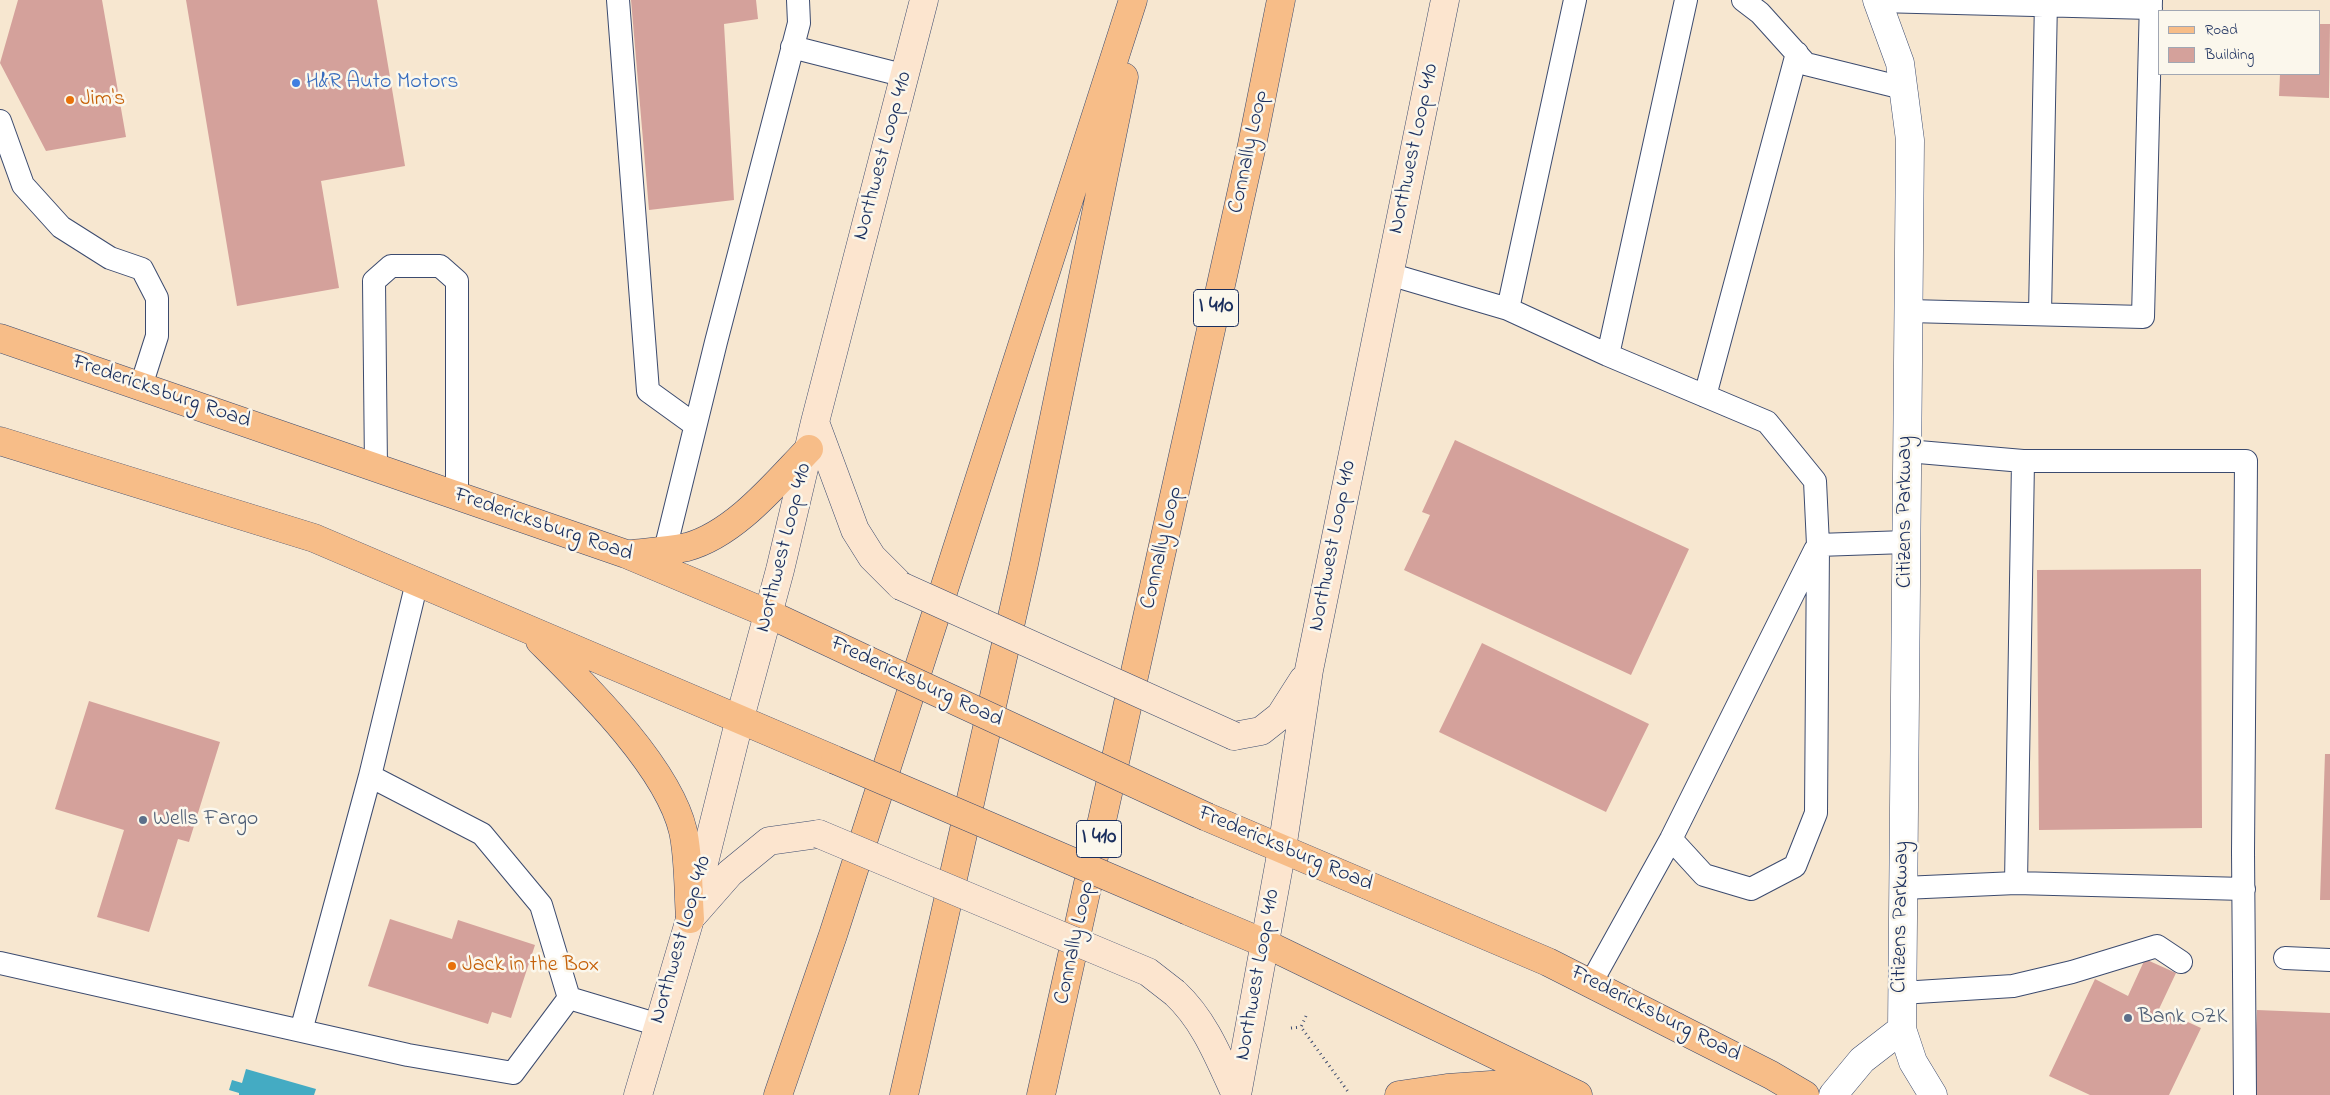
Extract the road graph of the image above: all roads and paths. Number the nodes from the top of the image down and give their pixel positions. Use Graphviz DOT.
graph roads {
  1 [pos="618,0"];
  2 [pos="798,0"];
  3 [pos="924,0"];
  4 [pos="1133,0"];
  5 [pos="1140,0"];
  6 [pos="1281,0"];
  7 [pos="1445,0"];
  8 [pos="1575,0"];
  9 [pos="1686,0"];
  10 [pos="1743,0"];
  11 [pos="1878,1"];
  12 [pos="2046,3"];
  13 [pos="2151,4"];
  14 [pos="792,47"];
  15 [pos="1797,53"];
  16 [pos="906,76"];
  17 [pos="1903,88"];
  18 [pos="0,121"];
  19 [pos="1389,274"];
  20 [pos="1508,309"];
  21 [pos="1909,311"];
  22 [pos="2040,314"];
  23 [pos="0,338"];
  24 [pos="1608,355"];
  25 [pos="141,386"];
  26 [pos="1705,396"];
  27 [pos="815,422"];
  28 [pos="695,425"];
  29 [pos="0,441"];
  30 [pos="809,449"];
  31 [pos="1907,451"];
  32 [pos="2023,461"];
  33 [pos="376,468"];
  34 [pos="457,496"];
  35 [pos="1906,542"];
  36 [pos="1818,545"];
  37 [pos="665,550"];
  38 [pos="626,554"];
  39 [pos="417,582"];
  40 [pos="769,614"];
  41 [pos="530,631"];
  42 [pos="1309,670"];
  43 [pos="740,718"];
  44 [pos="370,776"];
  45 [pos="1671,839"];
  46 [pos="1282,849"];
  47 [pos="2016,883"];
  48 [pos="1903,888"];
  49 [pos="2244,889"];
  50 [pos="690,919"];
  51 [pos="1264,943"];
  52 [pos="2285,958"];
  53 [pos="2330,960"];
  54 [pos="2181,962"];
  55 [pos="0,963"];
  56 [pos="1591,983"];
  57 [pos="1901,993"];
  58 [pos="569,998"];
  59 [pos="1306,1016"];
  60 [pos="659,1025"];
  61 [pos="1301,1027"];
  62 [pos="1291,1028"];
  63 [pos="1902,1029"];
  64 [pos="301,1031"];
  65 [pos="1050,1063"];
  66 [pos="1549,1081"];
  67 [pos="1349,1092"];
  68 [pos="638,1095"];
  69 [pos="778,1095"];
  70 [pos="904,1095"];
  71 [pos="1041,1095"];
  72 [pos="1046,1095"];
  73 [pos="1236,1095"];
  74 [pos="1399,1095"];
  75 [pos="1578,1095"];
  76 [pos="1805,1095"];
  77 [pos="1833,1095"];
  78 [pos="1933,1095"];
  79 [pos="2245,1095"];
  1 -- 28 [label="lane"];
  2 -- 14 [label="lane"];
  3 -- 16 [label="main road, Northwest Loop 410"];
  4 -- 69 [label="main road"];
  5 -- 70 [label="main road"];
  6 -- 65 [label="main road, Connally Loop / I 410"];
  7 -- 19 [label="main road, Northwest Loop 410"];
  8 -- 20 [label="lane"];
  9 -- 24 [label="lane"];
  10 -- 15 [label="lane"];
  11 -- 12 [label="lane"];
  11 -- 17 [label="street, Citizens Parkway"];
  12 -- 13 [label="lane"];
  12 -- 22 [label="lane"];
  13 -- 22 [label="lane"];
  14 -- 16 [label="lane"];
  14 -- 28 [label="lane"];
  15 -- 17 [label="lane"];
  15 -- 26 [label="lane"];
  16 -- 27 [label="main road, Northwest Loop 410"];
  17 -- 21 [label="street, Citizens Parkway"];
  18 -- 25 [label="lane"];
  19 -- 20 [label="lane"];
  19 -- 42 [label="main road, Northwest Loop 410"];
  20 -- 24 [label="lane"];
  21 -- 22 [label="lane"];
  21 -- 31 [label="street, Citizens Parkway"];
  23 -- 25 [label="main road, Fredericksburg Road"];
  24 -- 26 [label="lane"];
  25 -- 33 [label="main road, Fredericksburg Road"];
  26 -- 36 [label="lane"];
  27 -- 30 [label="main road, Northwest Loop 410"];
  27 -- 42 [label="main road, bridge"];
  28 -- 37 [label="lane"];
  29 -- 39 [label="main road"];
  30 -- 37 [label="main road"];
  30 -- 40 [label="main road, Northwest Loop 410"];
  31 -- 32 [label="lane"];
  31 -- 35 [label="street, Citizens Parkway"];
  32 -- 47 [label="lane"];
  32 -- 49 [label="lane"];
  33 -- 34 [label="main road, Fredericksburg Road"];
  33 -- 34 [label="lane"];
  34 -- 38 [label="main road, Fredericksburg Road"];
  35 -- 36 [label="lane"];
  35 -- 48 [label="street, Citizens Parkway"];
  36 -- 45 [label="lane"];
  36 -- 45 [label="lane"];
  37 -- 38 [label="main road"];
  38 -- 40 [label="main road, Fredericksburg Road"];
  39 -- 41 [label="main road"];
  39 -- 44 [label="lane"];
  40 -- 43 [label="main road, Northwest Loop 410"];
  40 -- 46 [label="main road, Fredericksburg Road, bridge"];
  41 -- 43 [label="main road"];
  41 -- 50 [label="main road"];
  42 -- 46 [label="main road, Northwest Loop 410"];
  43 -- 50 [label="main road, Northwest Loop 410"];
  43 -- 51 [label="main road, bridge"];
  44 -- 58 [label="lane"];
  44 -- 64 [label="lane"];
  45 -- 56 [label="lane"];
  46 -- 51 [label="main road, Northwest Loop 410"];
  46 -- 56 [label="main road, Fredericksburg Road"];
  47 -- 48 [label="lane"];
  47 -- 49 [label="lane"];
  48 -- 57 [label="street, Citizens Parkway"];
  49 -- 79 [label="lane"];
  50 -- 60 [label="main road, Northwest Loop 410"];
  50 -- 73 [label="main road, bridge"];
  51 -- 66 [label="main road"];
  51 -- 73 [label="main road, Northwest Loop 410"];
  52 -- 53 [label="lane"];
  54 -- 57 [label="lane"];
  55 -- 64 [label="lane"];
  56 -- 76 [label="main road, Fredericksburg Road"];
  57 -- 63 [label="street, Citizens Parkway"];
  58 -- 60 [label="lane"];
  58 -- 64 [label="lane"];
  59 -- 61 [label="path"];
  60 -- 68 [label="main road, Northwest Loop 410"];
  61 -- 62 [label="path"];
  61 -- 67 [label="path"];
  63 -- 77 [label="street"];
  63 -- 78 [label="street, Citizens Parkway"];
  65 -- 71 [label="main road, Connally Loop / I 410"];
  65 -- 72 [label="main road"];
  66 -- 74 [label="main road"];
  66 -- 75 [label="main road"];
}
